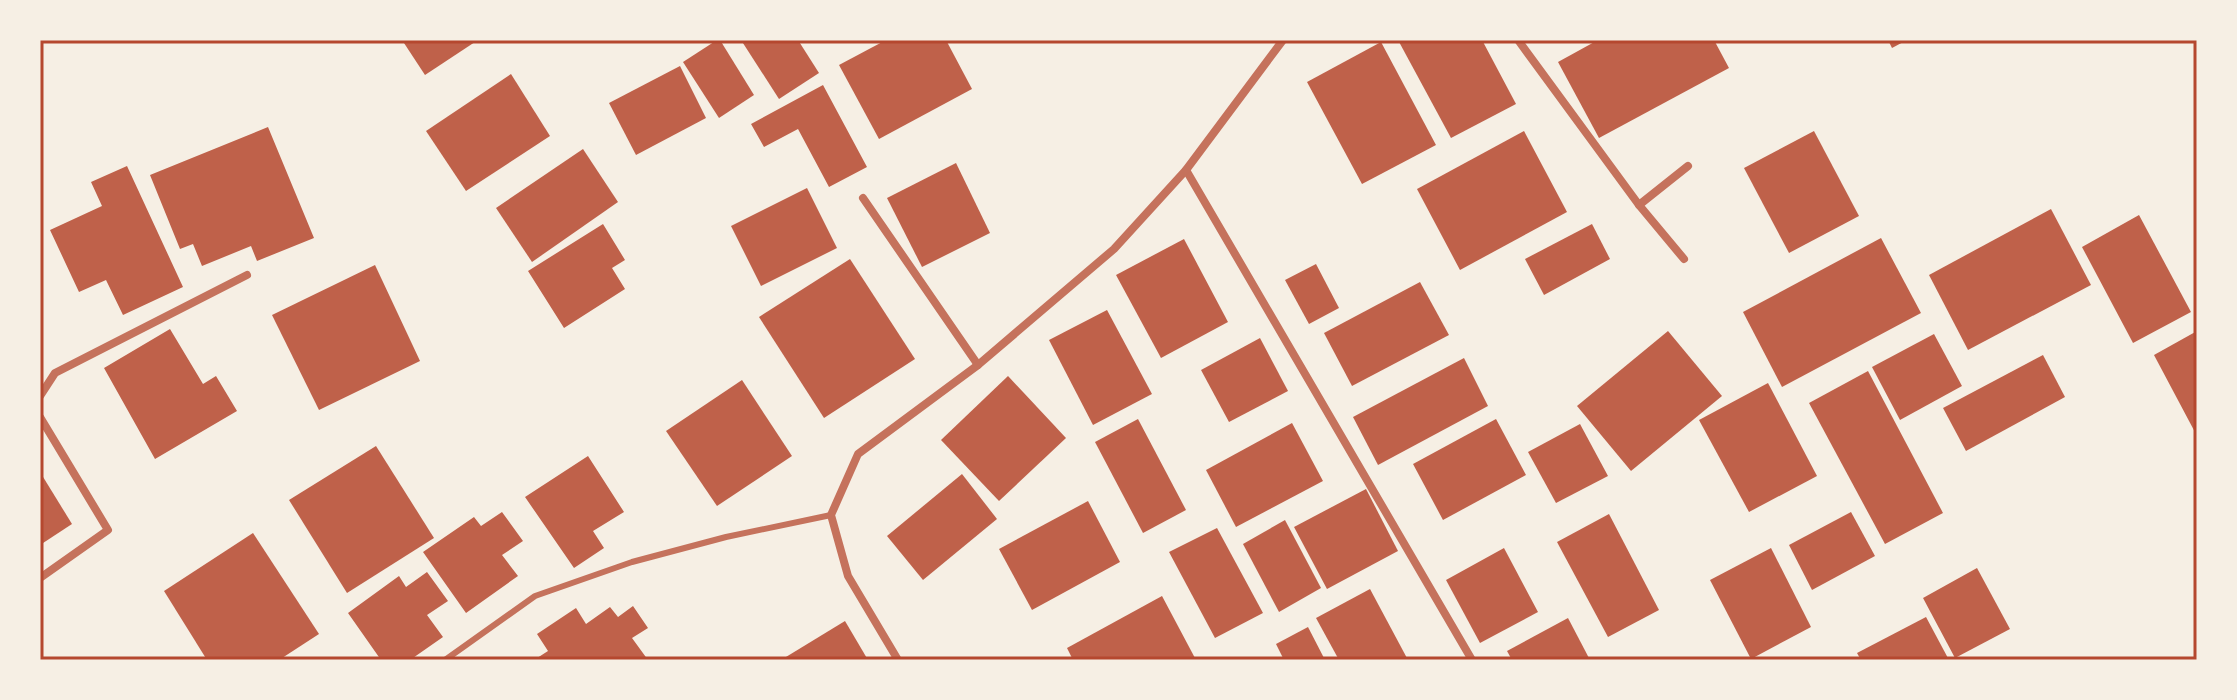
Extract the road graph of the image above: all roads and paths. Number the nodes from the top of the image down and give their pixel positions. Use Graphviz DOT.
graph roads {
  1 [pos="1283,40"];
  2 [pos="1518,40"];
  3 [pos="1688,166"];
  4 [pos="1186,170"];
  5 [pos="863,198"];
  6 [pos="1639,205"];
  7 [pos="1684,259"];
  8 [pos="247,275"];
  9 [pos="978,365"];
  10 [pos="40,396"];
  11 [pos="40,417"];
  12 [pos="831,515"];
  13 [pos="40,578"];
  14 [pos="445,660"];
  15 [pos="898,660"];
  16 [pos="1472,660"];
  1 -- 4 [label="street"];
  2 -- 6 [label="street"];
  3 -- 6 [label="street"];
  4 -- 9 [label="street"];
  4 -- 16 [label="street"];
  5 -- 9 [label="street"];
  6 -- 7 [label="street"];
  8 -- 10 [label="street"];
  9 -- 12 [label="street"];
  11 -- 13 [label="street"];
  12 -- 14 [label="lane"];
  12 -- 15 [label="street"];
}
